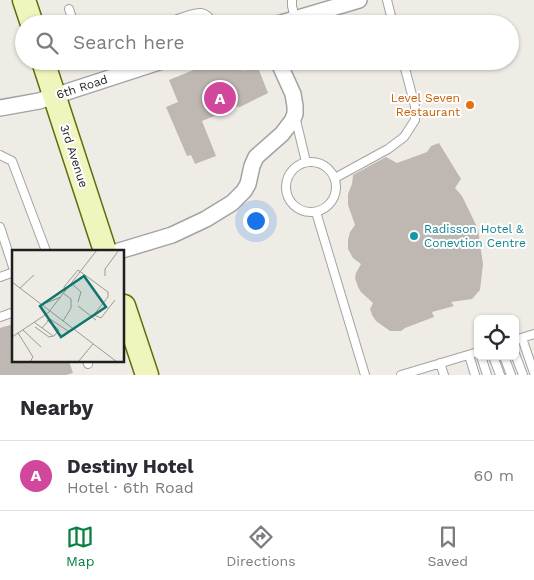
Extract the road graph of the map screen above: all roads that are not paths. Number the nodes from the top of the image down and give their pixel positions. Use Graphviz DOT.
graph roads {
  1 [pos="24,0"];
  2 [pos="292,0"];
  3 [pos="359,0"];
  4 [pos="387,0"];
  5 [pos="68,9"];
  6 [pos="29,15"];
  7 [pos="70,15"];
  8 [pos="193,15"];
  9 [pos="207,15"];
  10 [pos="295,15"];
  11 [pos="306,15"];
  12 [pos="391,15"];
  13 [pos="46,70"];
  14 [pos="134,70"];
  15 [pos="282,70"];
  16 [pos="405,70"];
  17 [pos="54,96"];
  18 [pos="0,108"];
  19 [pos="295,114"];
  20 [pos="0,155"];
  21 [pos="306,162"];
  22 [pos="335,178"];
  23 [pos="316,212"];
  24 [pos="0,227"];
  25 [pos="2,238"];
  26 [pos="46,250"];
  27 [pos="106,250"];
  28 [pos="122,250"];
  29 [pos="12,266"];
  30 [pos="12,272"];
  31 [pos="0,277"];
  32 [pos="125,309"];
  33 [pos="12,313"];
  34 [pos="0,317"];
  35 [pos="534,334"];
  36 [pos="519,339"];
  37 [pos="474,353"];
  38 [pos="469,355"];
  39 [pos="481,360"];
  40 [pos="494,360"];
  41 [pos="505,360"];
  42 [pos="517,360"];
  43 [pos="440,363"];
  44 [pos="534,374"];
  45 [pos="147,375"];
  46 [pos="365,375"];
  47 [pos="401,375"];
  48 [pos="444,375"];
  49 [pos="475,375"];
  50 [pos="487,375"];
  51 [pos="500,375"];
  52 [pos="511,375"];
  53 [pos="523,375"];
  1 -- 6 [label="main road"];
  2 -- 10 [label="lane"];
  3 -- 11 [label="street"];
  4 -- 12 [label="lane"];
  5 -- 7 [label="lane"];
  8 -- 9 [label="lane"];
  13 -- 17 [label="main road, 3rd Avenue"];
  14 -- 17 [label="street, 6th Road"];
  15 -- 19 [label="street"];
  16 -- 22 [label="lane"];
  17 -- 18 [label="street, 6th Road"];
  17 -- 27 [label="main road, 3rd Avenue"];
  19 -- 21 [label="lane"];
  19 -- 28 [label="street"];
  20 -- 26 [label="lane"];
  21 -- 22 [label="lane"];
  21 -- 23 [label="lane"];
  22 -- 23 [label="lane"];
  23 -- 46 [label="lane"];
  24 -- 25 [label="lane"];
  25 -- 29 [label="lane"];
  30 -- 31 [label="lane"];
  32 -- 45 [label="main road"];
  33 -- 34 [label="lane"];
  35 -- 36 [label="lane"];
  36 -- 44 [label="lane"];
  37 -- 38 [label="lane"];
  38 -- 43 [label="lane"];
  38 -- 49 [label="lane"];
  39 -- 50 [label="lane"];
  40 -- 51 [label="lane"];
  41 -- 52 [label="lane"];
  42 -- 53 [label="lane"];
  43 -- 47 [label="lane"];
  43 -- 48 [label="lane"];
}
